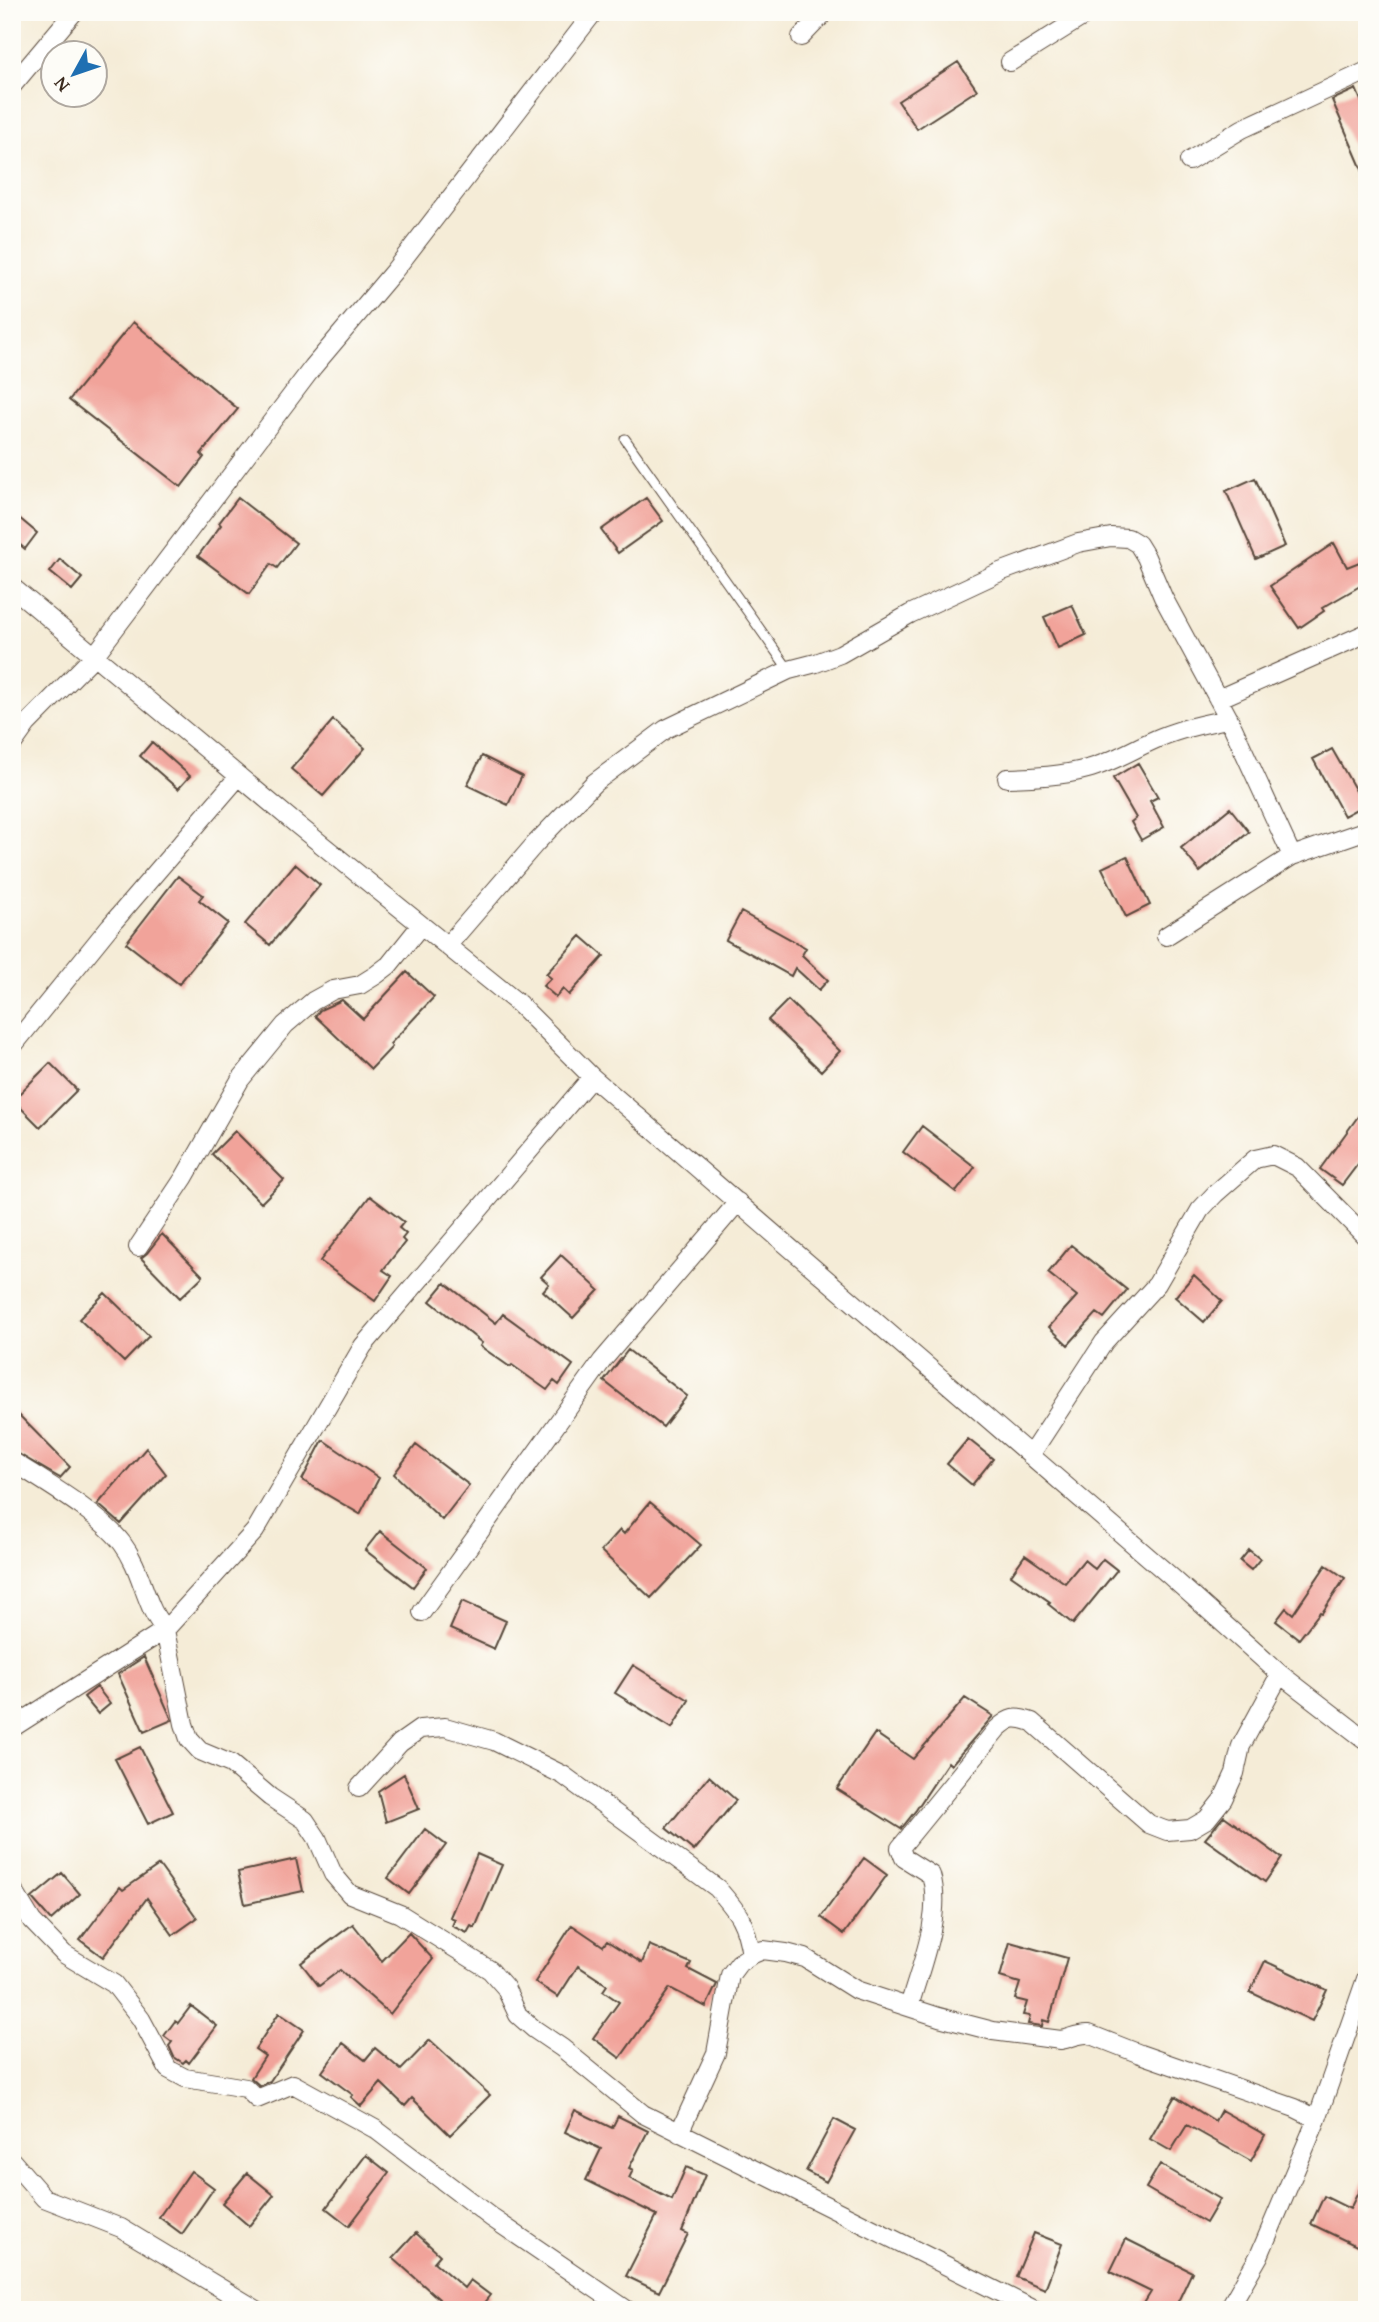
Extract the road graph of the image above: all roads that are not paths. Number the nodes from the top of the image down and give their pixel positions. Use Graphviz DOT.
graph roads {
  1 [pos="74,12"];
  2 [pos="594,12"];
  3 [pos="825,12"];
  4 [pos="1090,12"];
  5 [pos="801,37"];
  6 [pos="1010,62"];
  7 [pos="1367,71"];
  8 [pos="12,86"];
  9 [pos="1189,161"];
  10 [pos="625,439"];
  11 [pos="12,586"];
  12 [pos="1367,633"];
  13 [pos="95,654"];
  14 [pos="789,670"];
  15 [pos="1219,699"];
  16 [pos="1229,719"];
  17 [pos="12,745"];
  18 [pos="239,776"];
  19 [pos="1007,778"];
  20 [pos="1367,830"];
  21 [pos="1292,856"];
  22 [pos="421,925"];
  23 [pos="1166,936"];
  24 [pos="447,946"];
  25 [pos="12,1047"];
  26 [pos="592,1077"];
  27 [pos="738,1202"];
  28 [pos="1367,1238"];
  29 [pos="138,1247"];
  30 [pos="1031,1454"];
  31 [pos="12,1461"];
  32 [pos="422,1612"];
  33 [pos="165,1630"];
  34 [pos="1280,1674"];
  35 [pos="12,1728"];
  36 [pos="1367,1741"];
  37 [pos="359,1788"];
  38 [pos="12,1888"];
  39 [pos="751,1955"];
  40 [pos="1367,1976"];
  41 [pos="909,2007"];
  42 [pos="1318,2119"];
  43 [pos="679,2133"];
  44 [pos="12,2161"];
  45 [pos="257,2310"];
  46 [pos="627,2310"];
  47 [pos="1035,2310"];
  48 [pos="1228,2310"];
  1 -- 8 [label="street"];
  2 -- 13 [label="street"];
  3 -- 5 [label="street"];
  4 -- 6 [label="street"];
  7 -- 9 [label="street"];
  10 -- 14 [label="lane"];
  11 -- 13 [label="street"];
  12 -- 15 [label="street"];
  13 -- 17 [label="street"];
  13 -- 18 [label="street"];
  14 -- 15 [label="street"];
  14 -- 24 [label="street"];
  15 -- 16 [label="street"];
  16 -- 19 [label="street"];
  16 -- 21 [label="street"];
  18 -- 22 [label="street"];
  18 -- 25 [label="street"];
  20 -- 21 [label="street"];
  21 -- 23 [label="street"];
  22 -- 24 [label="street"];
  22 -- 29 [label="street"];
  24 -- 26 [label="street"];
  26 -- 27 [label="street"];
  26 -- 33 [label="street"];
  27 -- 30 [label="street"];
  27 -- 32 [label="street"];
  28 -- 30 [label="street"];
  30 -- 34 [label="street"];
  31 -- 33 [label="street"];
  33 -- 35 [label="street"];
  33 -- 43 [label="street"];
  34 -- 36 [label="street"];
  34 -- 41 [label="street"];
  37 -- 39 [label="street"];
  38 -- 46 [label="street"];
  39 -- 41 [label="street"];
  39 -- 43 [label="street"];
  40 -- 42 [label="street"];
  41 -- 42 [label="street"];
  42 -- 48 [label="street"];
  43 -- 47 [label="street"];
  44 -- 45 [label="street"];
}
